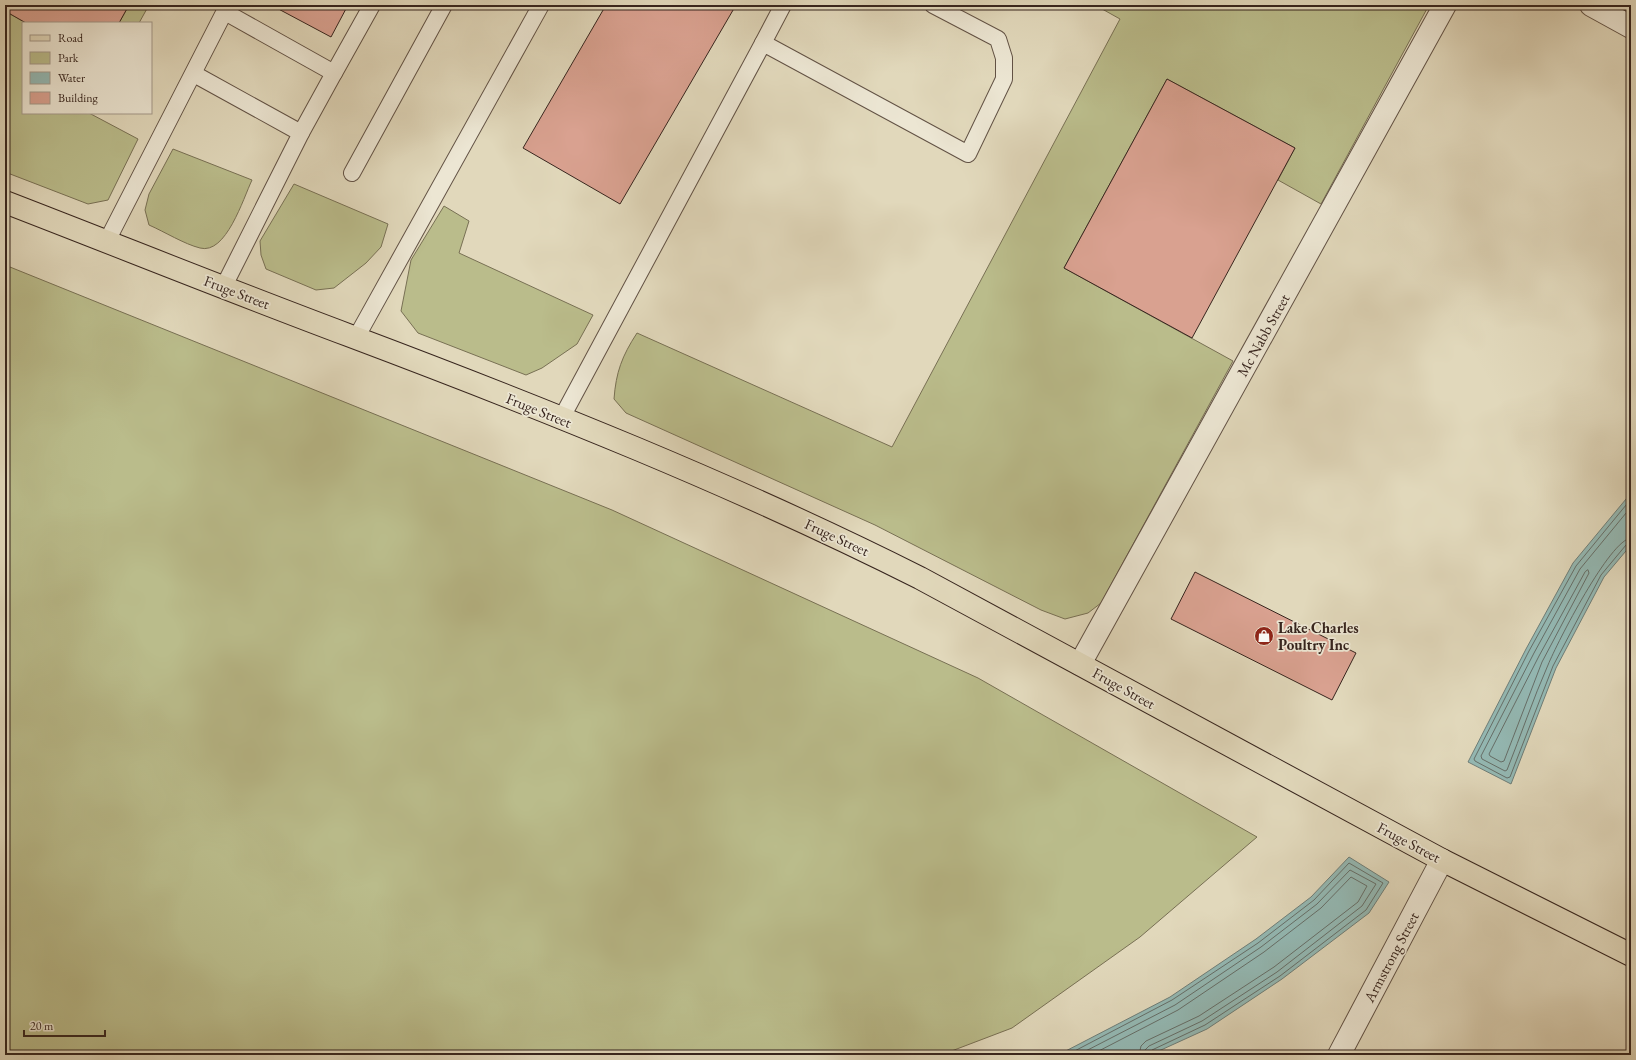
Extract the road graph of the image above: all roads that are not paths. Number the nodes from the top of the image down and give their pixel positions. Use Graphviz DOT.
graph roads {
  1 [pos="372,5"];
  2 [pos="444,5"];
  3 [pos="541,5"];
  4 [pos="783,5"];
  5 [pos="933,5"];
  6 [pos="1445,5"];
  7 [pos="1591,5"];
  8 [pos="226,9"];
  9 [pos="1631,27"];
  10 [pos="763,43"];
  11 [pos="334,73"];
  12 [pos="194,74"];
  13 [pos="301,133"];
  14 [pos="352,173"];
  15 [pos="5,202"];
  16 [pos="107,241"];
  17 [pos="224,286"];
  18 [pos="356,338"];
  19 [pos="561,419"];
  20 [pos="1080,664"];
  21 [pos="1442,860"];
  22 [pos="1631,955"];
  23 [pos="1340,1055"];
  1 -- 11 [label="lane"];
  2 -- 14 [label="lane"];
  3 -- 18 [label="lane"];
  4 -- 10 [label="lane"];
  5 -- 10 [label="lane"];
  6 -- 20 [label="street, Mc Nabb Street"];
  7 -- 9 [label="street"];
  8 -- 11 [label="lane"];
  8 -- 12 [label="lane"];
  10 -- 19 [label="lane"];
  11 -- 13 [label="lane"];
  12 -- 13 [label="lane"];
  12 -- 16 [label="lane"];
  13 -- 17 [label="lane"];
  15 -- 16 [label="main road, Fruge Street"];
  16 -- 17 [label="main road, Fruge Street"];
  17 -- 18 [label="main road, Fruge Street"];
  18 -- 19 [label="main road, Fruge Street"];
  19 -- 20 [label="main road, Fruge Street"];
  20 -- 21 [label="main road, Fruge Street"];
  21 -- 22 [label="main road, Fruge Street"];
  21 -- 23 [label="street, Armstrong Street"];
}
